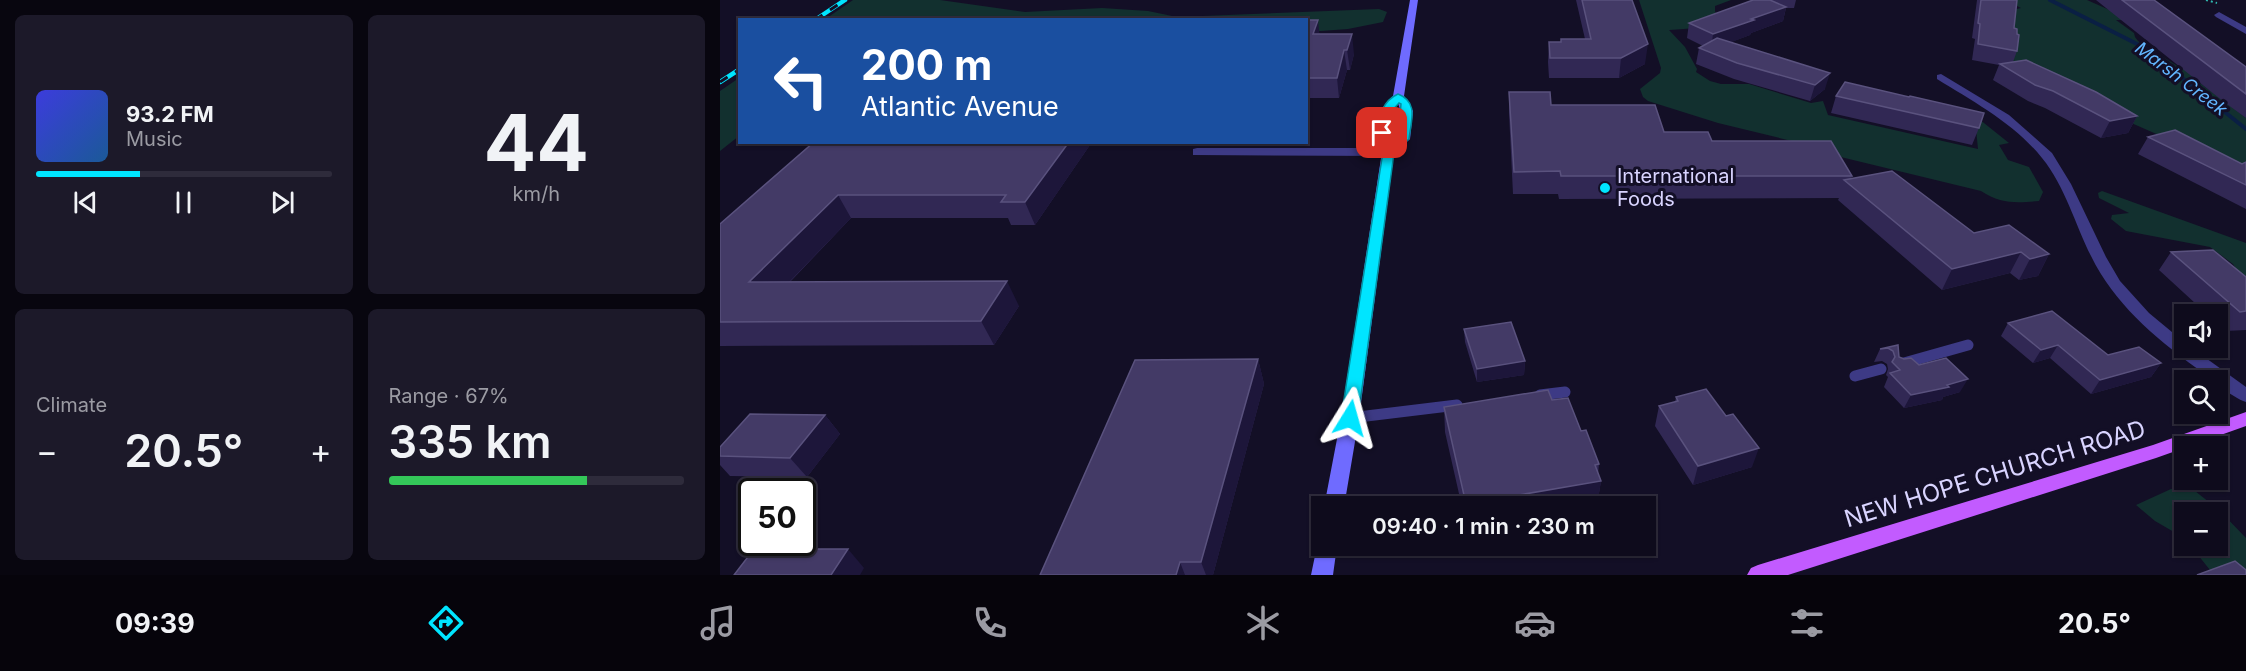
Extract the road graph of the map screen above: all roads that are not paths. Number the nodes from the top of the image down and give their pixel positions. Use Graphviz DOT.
graph roads {
  1 [pos="1414,0"];
  2 [pos="2219,15"];
  3 [pos="2246,31"];
  4 [pos="1941,77"];
  5 [pos="1398,97"];
  6 [pos="1197,152"];
  7 [pos="1388,152"];
  8 [pos="1968,345"];
  9 [pos="1899,365"];
  10 [pos="1881,369"];
  11 [pos="1855,376"];
  12 [pos="1565,392"];
  13 [pos="2246,396"];
  14 [pos="1530,397"];
  15 [pos="1472,404"];
  16 [pos="1350,418"];
  17 [pos="2246,419"];
  18 [pos="1336,496"];
  19 [pos="1325,556"];
  20 [pos="1322,575"];
  21 [pos="1758,575"];
  1 -- 5 [label="main road"];
  2 -- 3 [label="street"];
  4 -- 13 [label="street"];
  5 -- 7 [label="main road"];
  5 -- 7 [label="main road"];
  6 -- 7 [label="street"];
  7 -- 16 [label="main road"];
  8 -- 9 [label="lane"];
  10 -- 11 [label="lane"];
  12 -- 14 [label="lane"];
  15 -- 16 [label="lane"];
  16 -- 18 [label="main road"];
  17 -- 21 [label="main road, NEW HOPE CHURCH ROAD"];
  19 -- 20 [label="main road"];
}
